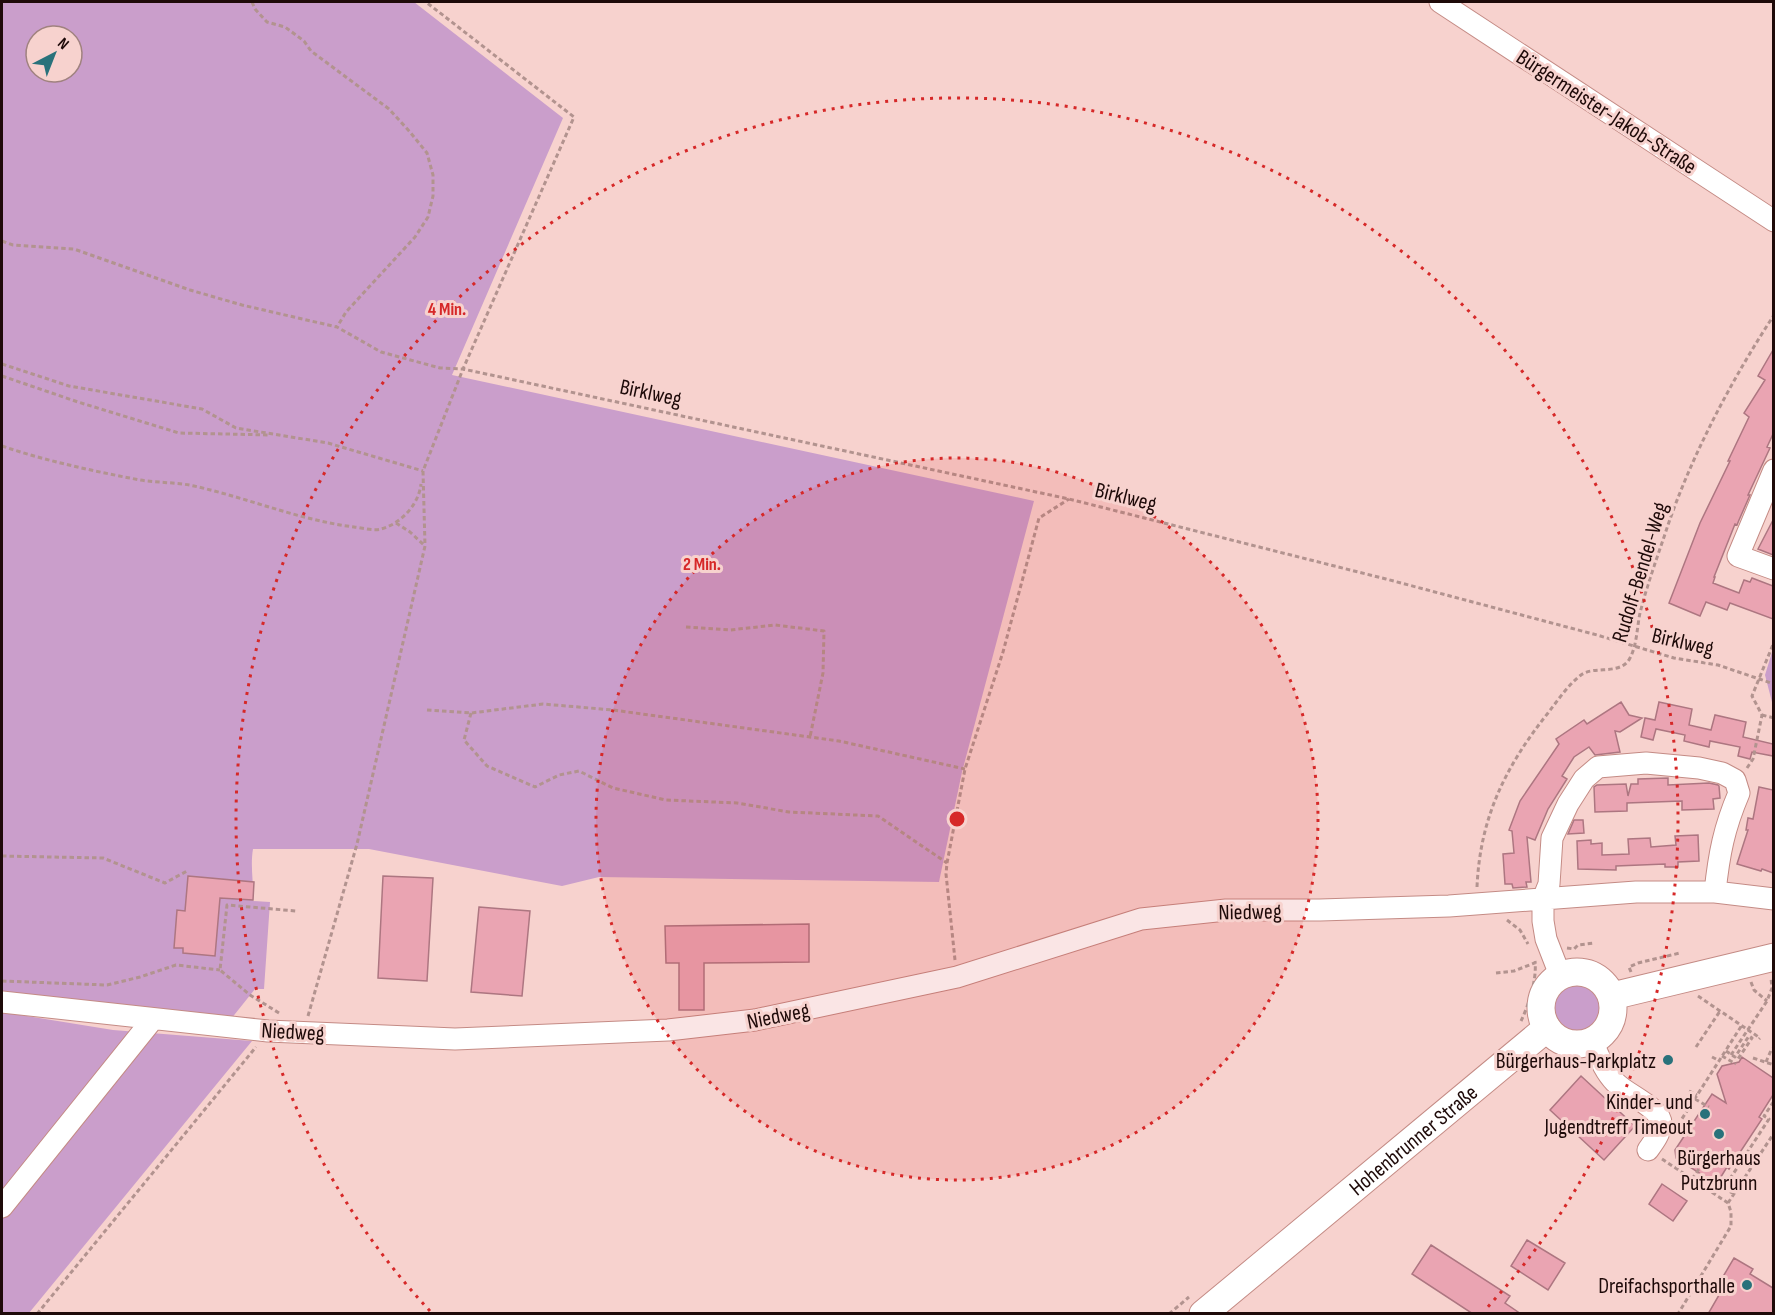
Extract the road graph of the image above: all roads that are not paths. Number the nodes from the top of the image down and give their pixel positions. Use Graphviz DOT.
graph roads {
  1 [pos="1440,2"];
  2 [pos="1773,221"];
  3 [pos="1773,470"];
  4 [pos="1773,569"];
  5 [pos="1715,892"];
  6 [pos="1543,899"];
  7 [pos="1773,899"];
  8 [pos="1549,964"];
  9 [pos="1772,964"];
  10 [pos="1612,996"];
  11 [pos="2,1002"];
  12 [pos="153,1018"];
  13 [pos="1547,1028"];
  14 [pos="1592,1041"];
  15 [pos="1648,1150"];
  16 [pos="2,1207"];
  17 [pos="1203,1314"];
  1 -- 2 [label="street, Bürgermeister-Jakob-Straße"];
  3 -- 4 [label="street"];
  5 -- 6 [label="street, Niedweg"];
  5 -- 6 [label="street"];
  5 -- 7 [label="street, Niedweg"];
  6 -- 8 [label="street"];
  6 -- 12 [label="street, Niedweg"];
  8 -- 10 [label="main road"];
  8 -- 13 [label="main road"];
  9 -- 10 [label="main road"];
  10 -- 14 [label="main road"];
  11 -- 12 [label="street, Niedweg"];
  12 -- 16 [label="street"];
  13 -- 14 [label="main road"];
  13 -- 17 [label="main road, Hohenbrunner Straße"];
  14 -- 15 [label="street"];
}
